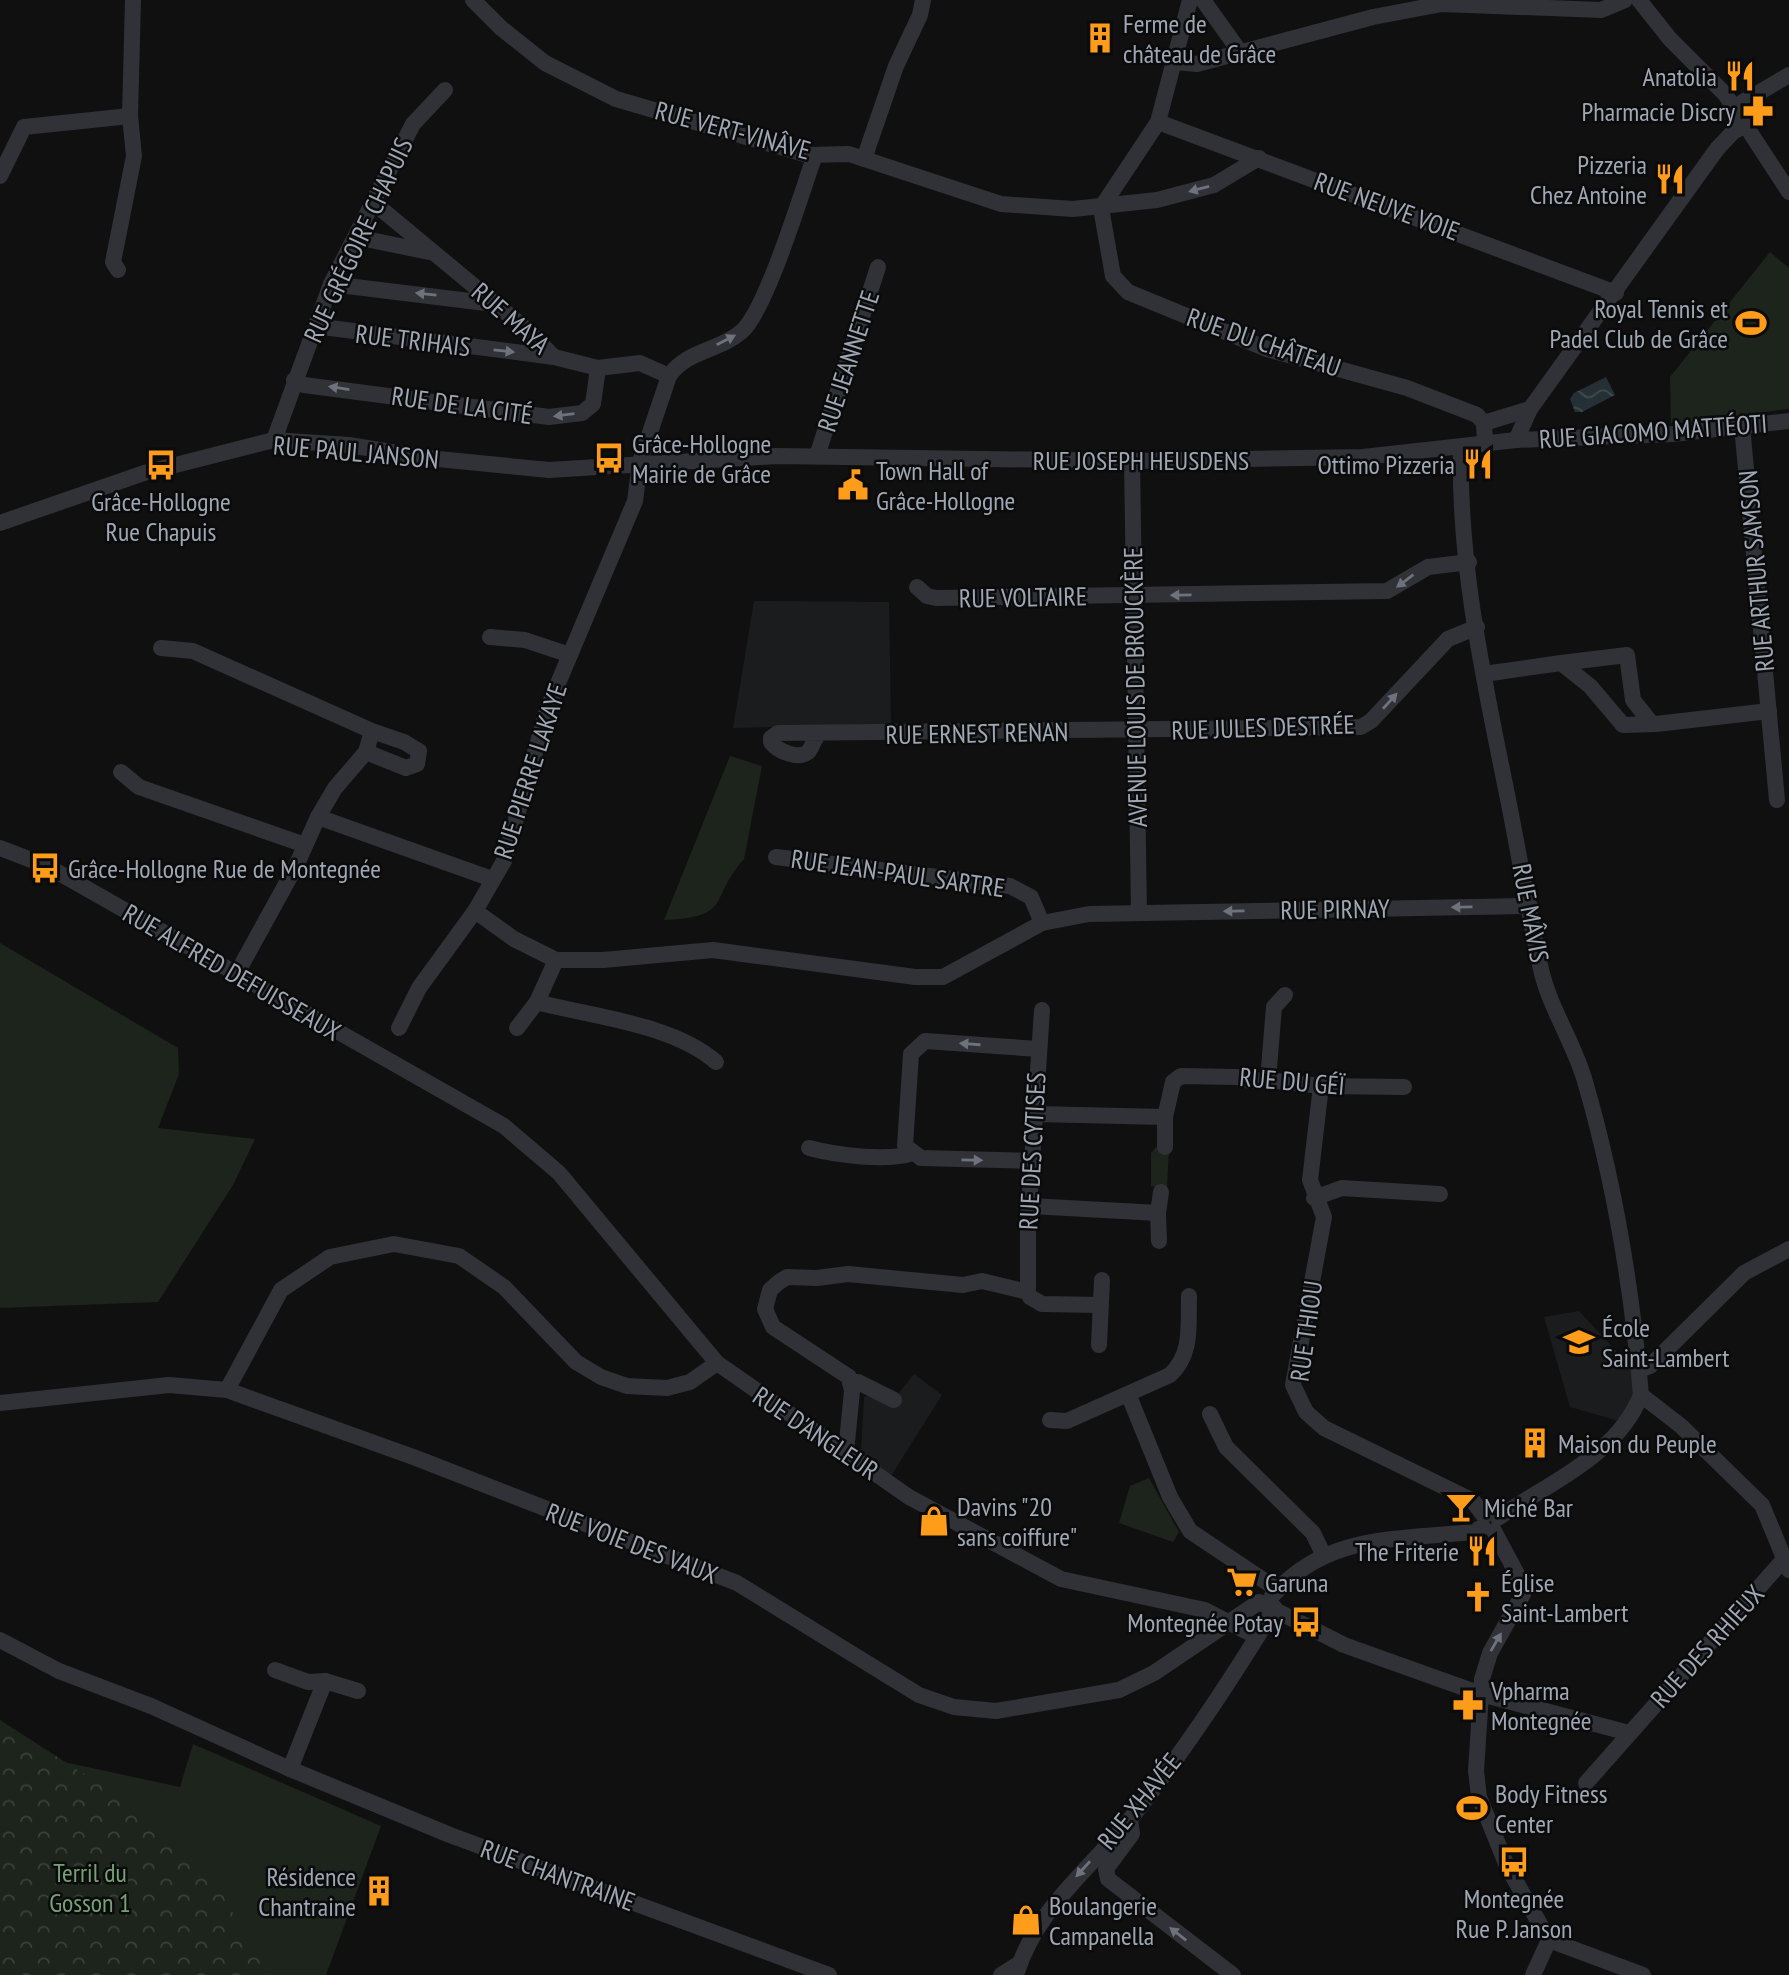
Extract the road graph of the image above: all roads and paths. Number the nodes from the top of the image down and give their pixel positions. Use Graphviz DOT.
graph roads {
  1 [pos="133,0"];
  2 [pos="473,0"];
  3 [pos="923,0"];
  4 [pos="1190,0"];
  5 [pos="1203,0"];
  6 [pos="1625,0"];
  7 [pos="1639,0"];
  8 [pos="1240,52"];
  9 [pos="1175,62"];
  10 [pos="1789,75"];
  11 [pos="445,90"];
  12 [pos="1733,108"];
  13 [pos="131,116"];
  14 [pos="1158,122"];
  15 [pos="1744,126"];
  16 [pos="816,155"];
  17 [pos="1259,158"];
  18 [pos="864,159"];
  19 [pos="0,176"];
  20 [pos="1789,192"];
  21 [pos="374,203"];
  22 [pos="1101,208"];
  23 [pos="356,237"];
  24 [pos="436,254"];
  25 [pos="878,267"];
  26 [pos="118,270"];
  27 [pos="331,284"];
  28 [pos="1616,293"];
  29 [pos="494,304"];
  30 [pos="314,326"];
  31 [pos="554,357"];
  32 [pos="598,368"];
  33 [pos="669,376"];
  34 [pos="294,380"];
  35 [pos="1530,409"];
  36 [pos="1789,421"];
  37 [pos="1484,423"];
  38 [pos="1742,426"];
  39 [pos="274,440"];
  40 [pos="1516,440"];
  41 [pos="1485,443"];
  42 [pos="1461,448"];
  43 [pos="817,456"];
  44 [pos="1132,461"];
  45 [pos="640,462"];
  46 [pos="0,523"];
  47 [pos="1469,562"];
  48 [pos="917,587"];
  49 [pos="1134,595"];
  50 [pos="1477,627"];
  51 [pos="490,637"];
  52 [pos="161,648"];
  53 [pos="570,655"];
  54 [pos="1605,658"];
  55 [pos="1561,663"];
  56 [pos="1484,674"];
  57 [pos="1590,686"];
  58 [pos="1633,700"];
  59 [pos="1606,707"];
  60 [pos="1769,710"];
  61 [pos="1652,724"];
  62 [pos="372,731"];
  63 [pos="1136,731"];
  64 [pos="818,735"];
  65 [pos="366,752"];
  66 [pos="121,772"];
  67 [pos="1777,800"];
  68 [pos="318,817"];
  69 [pos="305,845"];
  70 [pos="0,848"];
  71 [pos="776,857"];
  72 [pos="492,879"];
  73 [pos="1530,906"];
  74 [pos="475,911"];
  75 [pos="1139,913"];
  76 [pos="1042,923"];
  77 [pos="556,960"];
  78 [pos="237,973"];
  79 [pos="1284,995"];
  80 [pos="537,1002"];
  81 [pos="1042,1010"];
  82 [pos="399,1028"];
  83 [pos="517,1028"];
  84 [pos="1038,1049"];
  85 [pos="716,1062"];
  86 [pos="1268,1080"];
  87 [pos="1321,1086"];
  88 [pos="1404,1087"];
  89 [pos="460,1102"];
  90 [pos="1035,1114"];
  91 [pos="1165,1117"];
  92 [pos="1165,1147"];
  93 [pos="809,1149"];
  94 [pos="913,1153"];
  95 [pos="1032,1161"];
  96 [pos="1161,1192"];
  97 [pos="1440,1194"];
  98 [pos="1314,1198"];
  99 [pos="1031,1206"];
  100 [pos="1158,1213"];
  101 [pos="1159,1241"];
  102 [pos="1789,1249"];
  103 [pos="1102,1280"];
  104 [pos="1028,1292"];
  105 [pos="1189,1296"];
  106 [pos="1100,1305"];
  107 [pos="1099,1345"];
  108 [pos="717,1363"];
  109 [pos="1639,1370"];
  110 [pos="850,1382"];
  111 [pos="227,1390"];
  112 [pos="1641,1395"];
  113 [pos="1129,1396"];
  114 [pos="894,1400"];
  115 [pos="0,1403"];
  116 [pos="1210,1414"];
  117 [pos="1050,1420"];
  118 [pos="846,1452"];
  119 [pos="1490,1523"];
  120 [pos="1324,1556"];
  121 [pos="1787,1564"];
  122 [pos="1278,1590"];
  123 [pos="1267,1605"];
  124 [pos="1231,1623"];
  125 [pos="1255,1636"];
  126 [pos="0,1640"];
  127 [pos="275,1670"];
  128 [pos="325,1681"];
  129 [pos="358,1691"];
  130 [pos="1481,1695"];
  131 [pos="1629,1733"];
  132 [pos="290,1769"];
  133 [pos="1586,1783"];
  134 [pos="1130,1820"];
  135 [pos="1549,1940"];
  136 [pos="1018,1969"];
  137 [pos="822,1974"];
  138 [pos="1000,1975"];
  139 [pos="1233,1975"];
  140 [pos="1533,1975"];
  141 [pos="1643,1975"];
  1 -- 13 [label="street"];
  2 -- 16 [label="street, RUE VERT-VINÂVE"];
  3 -- 18 [label="street"];
  4 -- 9 [label="street"];
  5 -- 8 [label="street"];
  6 -- 8 [label="street"];
  7 -- 12 [label="street"];
  8 -- 9 [label="street"];
  9 -- 14 [label="street"];
  10 -- 12 [label="street"];
  11 -- 21 [label="street, RUE GRÉGOIRE CHAPUIS"];
  12 -- 15 [label="street"];
  13 -- 19 [label="street"];
  13 -- 26 [label="street"];
  14 -- 17 [label="street, RUE NEUVE VOIE"];
  14 -- 22 [label="street"];
  15 -- 20 [label="street"];
  15 -- 28 [label="street"];
  16 -- 18 [label="street, RUE VERT-VINÂVE"];
  33 -- 16 [label="street, one-way"];
  17 -- 22 [label="street, RUE VERT-VINÂVE, one-way"];
  17 -- 28 [label="street, RUE NEUVE VOIE"];
  18 -- 22 [label="street, RUE VERT-VINÂVE"];
  21 -- 23 [label="street, RUE GRÉGOIRE CHAPUIS"];
  21 -- 24 [label="street, RUE MAYA"];
  22 -- 37 [label="street, RUE DU CHÂTEAU"];
  23 -- 24 [label="street"];
  23 -- 27 [label="street, RUE GRÉGOIRE CHAPUIS"];
  24 -- 29 [label="street, RUE MAYA"];
  25 -- 43 [label="street, RUE JEANNETTE"];
  29 -- 27 [label="street, one-way"];
  27 -- 30 [label="street, RUE GRÉGOIRE CHAPUIS"];
  28 -- 35 [label="street"];
  29 -- 31 [label="street, RUE MAYA"];
  30 -- 31 [label="street, RUE TRIHAIS, one-way"];
  30 -- 34 [label="street, RUE GRÉGOIRE CHAPUIS"];
  31 -- 32 [label="street, RUE MAYA"];
  32 -- 33 [label="street, RUE MAYA"];
  32 -- 34 [label="street, RUE DE LA CITÉ, one-way"];
  33 -- 45 [label="street, RUE PIERRE LAKAYE"];
  34 -- 39 [label="street, RUE GRÉGOIRE CHAPUIS"];
  35 -- 37 [label="street"];
  35 -- 40 [label="street"];
  36 -- 38 [label="street, RUE GIACOMO MATTÉOTI"];
  37 -- 41 [label="street"];
  38 -- 40 [label="street, RUE GIACOMO MATTÉOTI"];
  38 -- 60 [label="street, RUE ARTHUR SAMSON"];
  39 -- 45 [label="street, RUE PAUL JANSON"];
  39 -- 46 [label="street, RUE PAUL JANSON"];
  40 -- 41 [label="street, RUE JOSEPH HEUSDENS"];
  41 -- 42 [label="street, RUE JOSEPH HEUSDENS"];
  42 -- 44 [label="street, RUE JOSEPH HEUSDENS"];
  42 -- 47 [label="street, RUE MÂVIS"];
  43 -- 44 [label="street, RUE JOSEPH HEUSDENS"];
  43 -- 45 [label="street, RUE JOSEPH HEUSDENS"];
  44 -- 49 [label="street, AVENUE LOUIS DE BROUCKÈRE"];
  45 -- 53 [label="street, RUE PIERRE LAKAYE"];
  47 -- 49 [label="street, RUE VOLTAIRE, one-way"];
  47 -- 50 [label="street, RUE MÂVIS"];
  48 -- 49 [label="street, RUE VOLTAIRE"];
  49 -- 63 [label="street, AVENUE LOUIS DE BROUCKÈRE"];
  50 -- 56 [label="street, RUE MÂVIS"];
  63 -- 50 [label="street, RUE JULES DESTRÉE, one-way"];
  51 -- 53 [label="street, RUE PIERRE LAKAYE"];
  52 -- 62 [label="street"];
  53 -- 72 [label="street, RUE PIERRE LAKAYE"];
  54 -- 55 [label="street"];
  54 -- 57 [label="street"];
  54 -- 58 [label="street"];
  55 -- 56 [label="street"];
  55 -- 57 [label="street"];
  56 -- 73 [label="street, RUE MÂVIS"];
  57 -- 59 [label="street"];
  58 -- 59 [label="street"];
  58 -- 61 [label="street"];
  59 -- 61 [label="street"];
  60 -- 61 [label="street"];
  60 -- 67 [label="street, RUE ARTHUR SAMSON"];
  62 -- 65 [label="street"];
  62 -- 65 [label="street"];
  63 -- 64 [label="street, RUE ERNEST RENAN"];
  63 -- 75 [label="street, AVENUE LOUIS DE BROUCKÈRE"];
  65 -- 68 [label="street"];
  66 -- 69 [label="street"];
  68 -- 69 [label="street"];
  68 -- 72 [label="street"];
  69 -- 78 [label="street"];
  70 -- 78 [label="street, RUE ALFRED DEFUISSEAUX"];
  71 -- 76 [label="street, RUE JEAN-PAUL SARTRE"];
  72 -- 74 [label="street, RUE PIERRE LAKAYE"];
  73 -- 75 [label="street, RUE PIRNAY, one-way"];
  73 -- 109 [label="street, RUE MÂVIS"];
  74 -- 77 [label="street"];
  74 -- 82 [label="street, RUE PIERRE LAKAYE"];
  75 -- 76 [label="street, RUE PIRNAY"];
  76 -- 77 [label="street, RUE PIRNAY"];
  77 -- 80 [label="street"];
  78 -- 89 [label="street, RUE ALFRED DEFUISSEAUX"];
  79 -- 86 [label="street"];
  80 -- 83 [label="street"];
  80 -- 85 [label="street"];
  81 -- 84 [label="street, RUE DES CYTISES"];
  84 -- 90 [label="street, RUE DES CYTISES"];
  84 -- 94 [label="street, one-way"];
  86 -- 87 [label="street, RUE DU GÉÏ"];
  86 -- 91 [label="street, RUE DU GÉÏ"];
  87 -- 88 [label="street, RUE DU GÉÏ"];
  87 -- 98 [label="street, RUE THIOU"];
  89 -- 108 [label="street, RUE D'ANGLEUR"];
  90 -- 91 [label="street"];
  90 -- 95 [label="street, RUE DES CYTISES"];
  91 -- 92 [label="street"];
  93 -- 94 [label="street"];
  94 -- 95 [label="street, one-way"];
  95 -- 99 [label="street, RUE DES CYTISES"];
  96 -- 100 [label="street"];
  97 -- 98 [label="street"];
  98 -- 119 [label="street, RUE THIOU"];
  99 -- 100 [label="street"];
  99 -- 104 [label="street, RUE DES CYTISES"];
  100 -- 101 [label="street"];
  102 -- 109 [label="street"];
  103 -- 106 [label="street"];
  104 -- 106 [label="street"];
  104 -- 110 [label="street"];
  105 -- 113 [label="street"];
  106 -- 107 [label="street"];
  108 -- 111 [label="street"];
  108 -- 118 [label="street, RUE D'ANGLEUR"];
  109 -- 112 [label="street, RUE MÂVIS"];
  110 -- 114 [label="street"];
  110 -- 118 [label="street"];
  111 -- 115 [label="street, RUE VOIE DES VAUX"];
  111 -- 124 [label="street, RUE VOIE DES VAUX"];
  112 -- 119 [label="street"];
  112 -- 121 [label="street"];
  113 -- 117 [label="street"];
  113 -- 122 [label="street"];
  116 -- 120 [label="street"];
  118 -- 124 [label="street, RUE D'ANGLEUR"];
  119 -- 120 [label="street"];
  130 -- 119 [label="street, one-way"];
  120 -- 122 [label="street"];
  121 -- 131 [label="street, RUE DES RHIEUX"];
  122 -- 123 [label="street"];
  123 -- 124 [label="street, RUE VOIE DES VAUX"];
  123 -- 125 [label="street, RUE XHAVÉE"];
  123 -- 130 [label="street"];
  124 -- 125 [label="street, RUE D'ANGLEUR"];
  125 -- 134 [label="street, RUE XHAVÉE"];
  126 -- 132 [label="street, RUE CHANTRAINE"];
  127 -- 128 [label="street"];
  128 -- 129 [label="street"];
  128 -- 132 [label="street"];
  130 -- 131 [label="street"];
  130 -- 135 [label="street"];
  131 -- 133 [label="street, RUE DES RHIEUX"];
  132 -- 137 [label="street, RUE CHANTRAINE"];
  134 -- 136 [label="street, RUE XHAVÉE, one-way"];
  139 -- 134 [label="street, one-way"];
  135 -- 140 [label="street"];
  135 -- 141 [label="street"];
  136 -- 138 [label="street"];
}
